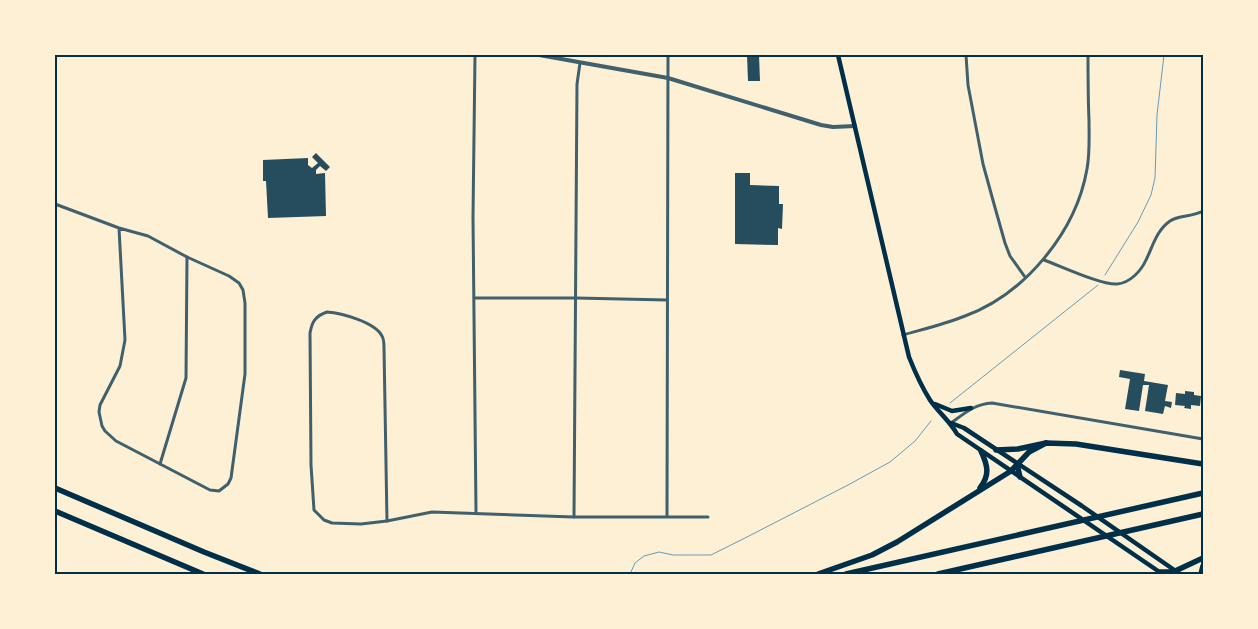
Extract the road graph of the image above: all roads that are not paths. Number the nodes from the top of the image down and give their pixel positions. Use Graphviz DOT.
graph roads {
  1 [pos="474,55"];
  2 [pos="539,55"];
  3 [pos="668,55"];
  4 [pos="838,55"];
  5 [pos="966,55"];
  6 [pos="1088,55"];
  7 [pos="580,63"];
  8 [pos="668,78"];
  9 [pos="855,126"];
  10 [pos="55,204"];
  11 [pos="1203,211"];
  12 [pos="119,228"];
  13 [pos="187,257"];
  14 [pos="1044,260"];
  15 [pos="1025,277"];
  16 [pos="475,298"];
  17 [pos="576,298"];
  18 [pos="667,300"];
  19 [pos="903,335"];
  20 [pos="930,400"];
  21 [pos="971,408"];
  22 [pos="951,423"];
  23 [pos="1203,439"];
  24 [pos="1046,443"];
  25 [pos="996,450"];
  26 [pos="981,451"];
  27 [pos="160,464"];
  28 [pos="1017,464"];
  29 [pos="1203,464"];
  30 [pos="1011,471"];
  31 [pos="1020,477"];
  32 [pos="55,488"];
  33 [pos="978,491"];
  34 [pos="1203,493"];
  35 [pos="55,510"];
  36 [pos="476,513"];
  37 [pos="1203,514"];
  38 [pos="667,516"];
  39 [pos="574,517"];
  40 [pos="708,517"];
  41 [pos="387,521"];
  42 [pos="1203,558"];
  43 [pos="1203,566"];
  44 [pos="1169,572"];
  45 [pos="203,574"];
  46 [pos="260,574"];
  47 [pos="818,574"];
  48 [pos="846,574"];
  49 [pos="938,574"];
  50 [pos="1201,574"];
  1 -- 16 [label="street"];
  2 -- 7 [label="street"];
  3 -- 8 [label="street"];
  4 -- 9 [label="main road"];
  5 -- 15 [label="street"];
  6 -- 14 [label="street"];
  7 -- 8 [label="street"];
  7 -- 17 [label="street"];
  8 -- 9 [label="street"];
  8 -- 18 [label="street"];
  9 -- 19 [label="main road"];
  10 -- 12 [label="street"];
  11 -- 14 [label="street"];
  12 -- 13 [label="street"];
  12 -- 27 [label="street"];
  13 -- 27 [label="street"];
  13 -- 27 [label="street"];
  14 -- 15 [label="street"];
  15 -- 19 [label="street"];
  16 -- 17 [label="street"];
  16 -- 36 [label="street"];
  17 -- 18 [label="street"];
  17 -- 39 [label="street"];
  18 -- 38 [label="street"];
  19 -- 20 [label="main road"];
  20 -- 21 [label="main road"];
  20 -- 22 [label="main road"];
  21 -- 22 [label="street"];
  21 -- 23 [label="street"];
  22 -- 25 [label="main road"];
  22 -- 26 [label="main road"];
  24 -- 25 [label="highway"];
  24 -- 28 [label="highway"];
  24 -- 29 [label="highway"];
  25 -- 28 [label="main road"];
  26 -- 30 [label="main road"];
  26 -- 33 [label="highway"];
  28 -- 30 [label="highway"];
  28 -- 31 [label="highway"];
  28 -- 44 [label="main road"];
  30 -- 31 [label="main road"];
  30 -- 33 [label="highway"];
  31 -- 44 [label="main road"];
  32 -- 46 [label="highway"];
  33 -- 47 [label="highway"];
  34 -- 48 [label="highway"];
  35 -- 45 [label="highway"];
  36 -- 39 [label="street"];
  36 -- 41 [label="street"];
  37 -- 49 [label="highway"];
  38 -- 39 [label="street"];
  38 -- 40 [label="street"];
  41 -- 41 [label="street"];
  42 -- 44 [label="highway"];
  43 -- 50 [label="highway"];
}
